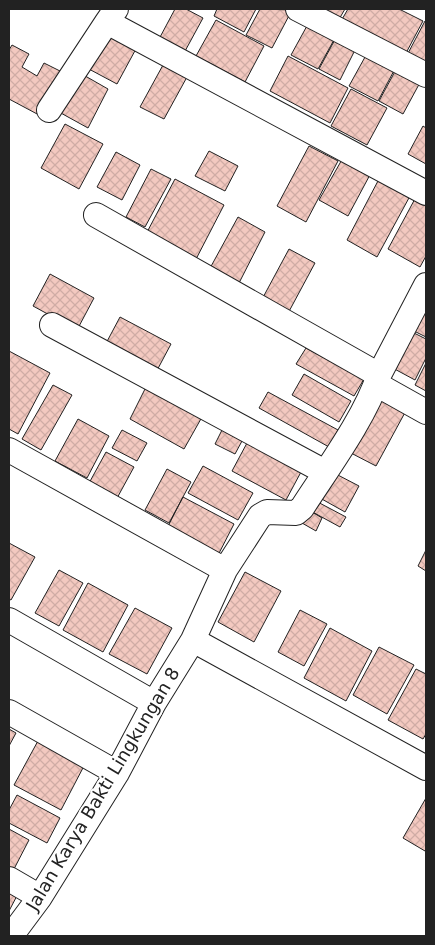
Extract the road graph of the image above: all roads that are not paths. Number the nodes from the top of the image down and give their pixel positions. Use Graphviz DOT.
graph roads {
  1 [pos="298,9"];
  2 [pos="112,15"];
  3 [pos="426,75"];
  4 [pos="49,110"];
  5 [pos="426,193"];
  6 [pos="96,215"];
  7 [pos="426,286"];
  8 [pos="52,325"];
  9 [pos="378,380"];
  10 [pos="426,412"];
  11 [pos="9,450"];
  12 [pos="325,472"];
  13 [pos="225,570"];
  14 [pos="9,620"];
  15 [pos="193,640"];
  16 [pos="154,703"];
  17 [pos="9,712"];
  18 [pos="426,768"];
  19 [pos="117,772"];
  20 [pos="9,880"];
  21 [pos="40,897"];
  22 [pos="11,936"];
  1 -- 3 [label="street"];
  2 -- 4 [label="street"];
  2 -- 5 [label="street"];
  6 -- 9 [label="street"];
  7 -- 9 [label="street"];
  8 -- 12 [label="street"];
  9 -- 10 [label="street"];
  9 -- 12 [label="street"];
  11 -- 13 [label="street"];
  12 -- 13 [label="street, Jalan Karya Bakti Lingkungan 8"];
  13 -- 15 [label="street, Jalan Karya Bakti Lingkungan 8"];
  14 -- 16 [label="street"];
  15 -- 16 [label="street, Jalan Karya Bakti Lingkungan 8"];
  15 -- 18 [label="street"];
  16 -- 19 [label="street, Jalan Karya Bakti Lingkungan 8"];
  17 -- 19 [label="street"];
  19 -- 21 [label="street, Jalan Karya Bakti Lingkungan 8"];
  20 -- 21 [label="street"];
  21 -- 22 [label="street, Jalan Karya Bakti Lingkungan 8"];
}
